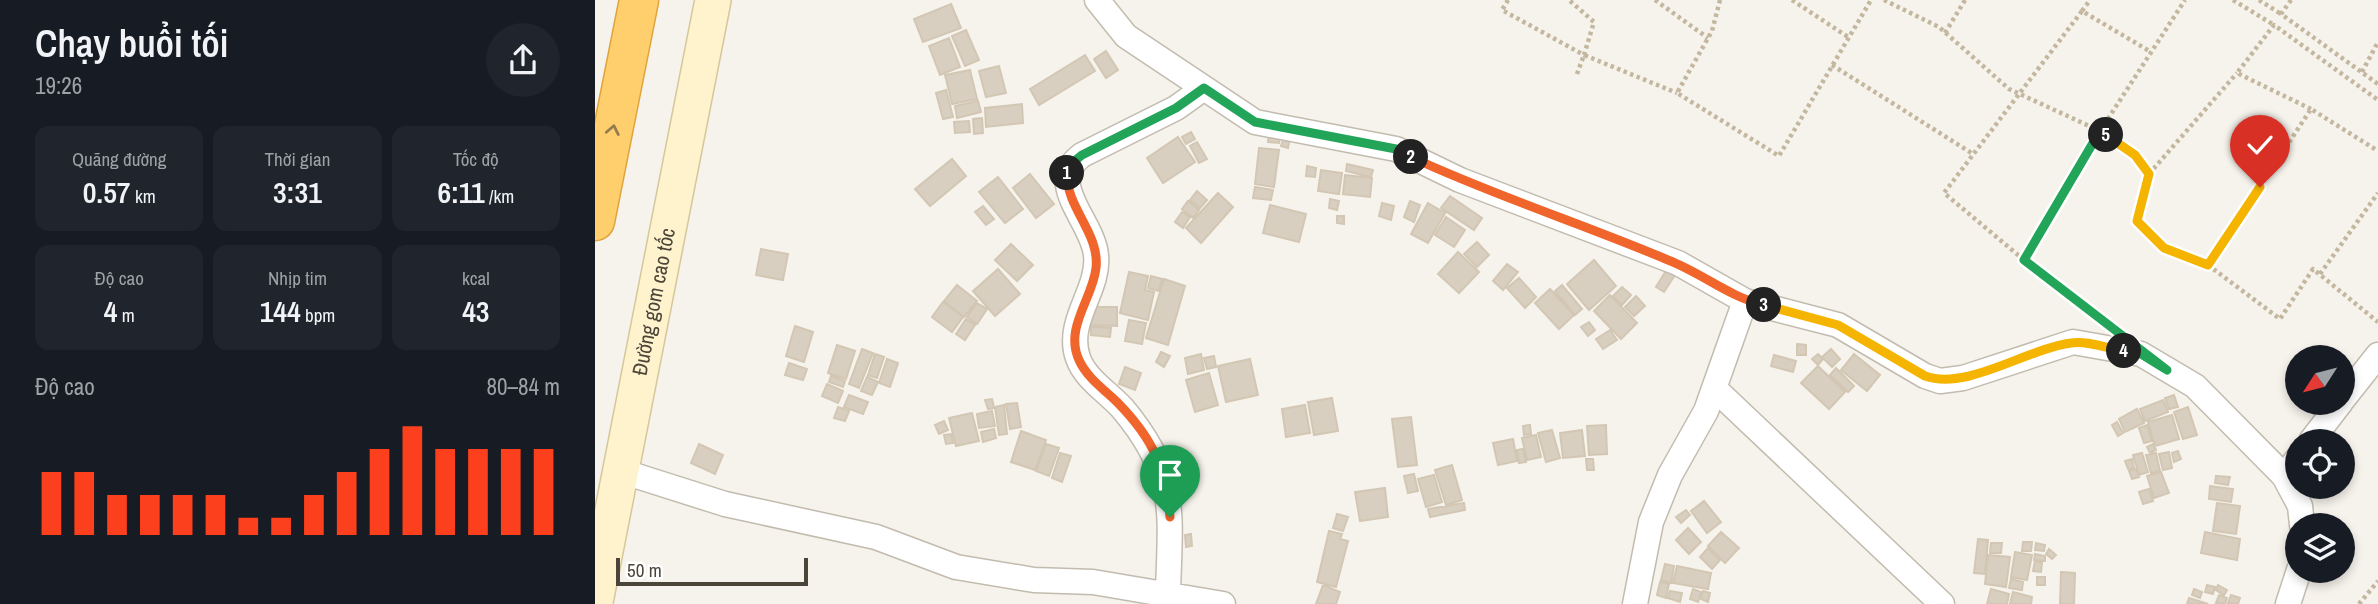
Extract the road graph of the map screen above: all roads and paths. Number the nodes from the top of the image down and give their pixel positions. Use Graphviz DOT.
graph roads {
  1 [pos="639,0"];
  2 [pos="713,0"];
  3 [pos="1097,0"];
  4 [pos="1508,0"];
  5 [pos="1569,0"];
  6 [pos="1655,0"];
  7 [pos="1720,0"];
  8 [pos="1792,0"];
  9 [pos="1871,0"];
  10 [pos="1884,0"];
  11 [pos="1965,0"];
  12 [pos="2090,0"];
  13 [pos="2185,0"];
  14 [pos="2233,0"];
  15 [pos="2259,0"];
  16 [pos="2291,0"];
  17 [pos="2281,14"];
  18 [pos="2078,16"];
  19 [pos="2274,24"];
  20 [pos="1945,33"];
  21 [pos="1848,37"];
  22 [pos="1708,38"];
  23 [pos="2378,42"];
  24 [pos="2151,52"];
  25 [pos="1584,55"];
  26 [pos="1832,65"];
  27 [pos="2237,72"];
  28 [pos="2362,72"];
  29 [pos="1577,74"];
  30 [pos="2378,84"];
  31 [pos="1204,88"];
  32 [pos="1677,93"];
  33 [pos="2019,93"];
  34 [pos="2378,100"];
  35 [pos="2311,109"];
  36 [pos="2100,131"];
  37 [pos="2378,151"];
  38 [pos="1973,154"];
  39 [pos="2149,174"];
  40 [pos="2378,193"];
  41 [pos="595,221"];
  42 [pos="2024,260"];
  43 [pos="2208,265"];
  44 [pos="2320,274"];
  45 [pos="1745,301"];
  46 [pos="2378,322"];
  47 [pos="2112,328"];
  48 [pos="2378,355"];
  49 [pos="2355,384"];
  50 [pos="1714,389"];
  51 [pos="2331,415"];
  52 [pos="2320,429"];
  53 [pos="2285,462"];
  54 [pos="621,471"];
  55 [pos="2378,581"];
  56 [pos="2295,583"];
  57 [pos="1168,594"];
  58 [pos="595,601"];
  59 [pos="1223,604"];
  60 [pos="1635,604"];
  61 [pos="1942,604"];
  62 [pos="2288,604"];
  63 [pos="2359,604"];
  41 -- 1 [label="highway, one-way"];
  2 -- 54 [label="main road, Đường gom cao tốc"];
  3 -- 31 [label="street"];
  4 -- 25 [label="path"];
  5 -- 25 [label="path"];
  6 -- 22 [label="path"];
  7 -- 22 [label="path"];
  8 -- 21 [label="path"];
  9 -- 21 [label="path"];
  10 -- 20 [label="path"];
  11 -- 20 [label="path"];
  12 -- 18 [label="path"];
  13 -- 24 [label="path"];
  14 -- 19 [label="path"];
  15 -- 17 [label="path"];
  16 -- 17 [label="path"];
  17 -- 28 [label="path"];
  18 -- 24 [label="path"];
  18 -- 33 [label="path"];
  19 -- 27 [label="path"];
  19 -- 34 [label="path"];
  20 -- 33 [label="path"];
  21 -- 26 [label="path"];
  22 -- 32 [label="path"];
  23 -- 28 [label="path"];
  24 -- 36 [label="path"];
  25 -- 29 [label="path"];
  25 -- 32 [label="path"];
  26 -- 32 [label="path"];
  26 -- 38 [label="path"];
  27 -- 35 [label="path"];
  27 -- 39 [label="path"];
  28 -- 30 [label="path"];
  31 -- 45 [label="street"];
  31 -- 57 [label="street"];
  33 -- 36 [label="path"];
  33 -- 38 [label="path"];
  35 -- 37 [label="path"];
  35 -- 43 [label="path"];
  36 -- 39 [label="path"];
  36 -- 42 [label="path"];
  38 -- 42 [label="path"];
  39 -- 43 [label="path"];
  40 -- 44 [label="path"];
  42 -- 47 [label="path"];
  43 -- 44 [label="path"];
  44 -- 46 [label="path"];
  45 -- 50 [label="street"];
  45 -- 53 [label="street"];
  48 -- 49 [label="street"];
  50 -- 60 [label="street"];
  50 -- 61 [label="street"];
  51 -- 52 [label="street"];
  54 -- 57 [label="street"];
  54 -- 58 [label="main road, Đường gom cao tốc"];
  55 -- 63 [label="path"];
  56 -- 62 [label="street"];
  57 -- 59 [label="street"];
}
